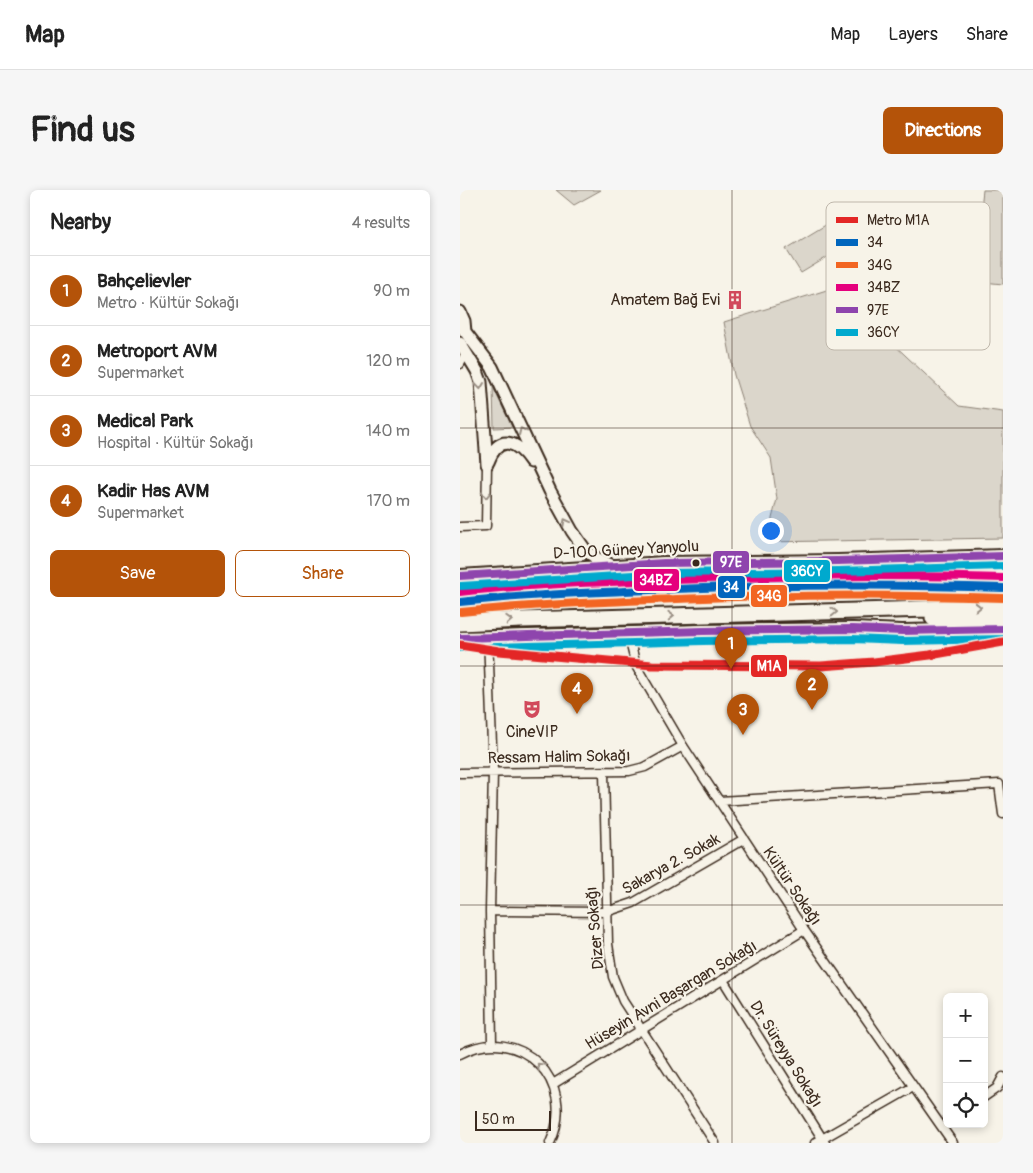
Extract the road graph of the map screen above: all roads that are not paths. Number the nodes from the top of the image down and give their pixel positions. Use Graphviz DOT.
graph roads {
  1 [pos="460,312"];
  2 [pos="463,338"];
  3 [pos="460,364"];
  4 [pos="487,464"];
  5 [pos="550,491"];
  6 [pos="460,527"];
  7 [pos="1003,556"];
  8 [pos="613,566"];
  9 [pos="460,576"];
  10 [pos="1003,578"];
  11 [pos="460,591"];
  12 [pos="1003,607"];
  13 [pos="895,611"];
  14 [pos="1003,619"];
  15 [pos="460,623"];
  16 [pos="1003,629"];
  17 [pos="628,633"];
  18 [pos="488,636"];
  19 [pos="460,638"];
  20 [pos="683,746"];
  21 [pos="493,772"];
  22 [pos="604,772"];
  23 [pos="460,773"];
  24 [pos="719,801"];
  25 [pos="1003,814"];
  26 [pos="744,839"];
  27 [pos="490,911"];
  28 [pos="606,912"];
  29 [pos="804,930"];
  30 [pos="723,980"];
  31 [pos="642,1030"];
  32 [pos="492,1045"];
  33 [pos="460,1054"];
  34 [pos="1003,1077"];
  35 [pos="553,1084"];
  36 [pos="913,1087"];
  37 [pos="988,1094"];
  38 [pos="943,1122"];
  39 [pos="947,1128"];
  40 [pos="821,1142"];
  41 [pos="551,1143"];
  42 [pos="715,1143"];
  43 [pos="953,1143"];
  1 -- 2 [label="main road"];
  2 -- 3 [label="street"];
  2 -- 4 [label="main road, one-way"];
  5 -- 2 [label="main road, one-way"];
  4 -- 5 [label="main road"];
  4 -- 6 [label="street, one-way"];
  8 -- 5 [label="main road, one-way"];
  7 -- 8 [label="main road, D-100 Güney Yanyolu"];
  8 -- 9 [label="main road, D-100 Güney Yanyolu"];
  10 -- 11 [label="highway"];
  13 -- 12 [label="highway, one-way"];
  13 -- 14 [label="highway"];
  15 -- 13 [label="highway, one-way"];
  16 -- 17 [label="main road"];
  17 -- 18 [label="main road"];
  17 -- 20 [label="street, Kültür Sokağı"];
  18 -- 19 [label="main road"];
  18 -- 21 [label="street"];
  20 -- 22 [label="street, Ressam Halim Sokağı"];
  20 -- 24 [label="street, Kültür Sokağı"];
  21 -- 22 [label="street, Ressam Halim Sokağı"];
  21 -- 23 [label="street, Ressam Halim Sokağı"];
  21 -- 27 [label="street"];
  22 -- 28 [label="street, Dizer Sokağı"];
  24 -- 25 [label="street"];
  24 -- 26 [label="street, Kültür Sokağı"];
  26 -- 28 [label="street, Sakarya 2. Sokak"];
  26 -- 29 [label="street, Kültür Sokağı"];
  27 -- 28 [label="street, Sakarya 2. Sokak"];
  27 -- 32 [label="street"];
  28 -- 31 [label="street, Dizer Sokağı"];
  29 -- 30 [label="street, Hüseyin Avni Başargan Sokağı"];
  29 -- 36 [label="street, Kültür Sokağı"];
  30 -- 31 [label="street, Hüseyin Avni Başargan Sokağı"];
  30 -- 40 [label="street, Dr. Süreyya Sokağı"];
  31 -- 35 [label="street, Hüseyin Avni Başargan Sokağı"];
  31 -- 42 [label="street, Dizer Sokağı"];
  32 -- 33 [label="street"];
  35 -- 32 [label="street, one-way"];
  34 -- 37 [label="street"];
  35 -- 41 [label="street"];
  36 -- 38 [label="street, Kültür Sokağı"];
  36 -- 40 [label="street"];
  39 -- 43 [label="street, Kültür Sokağı"];
}
